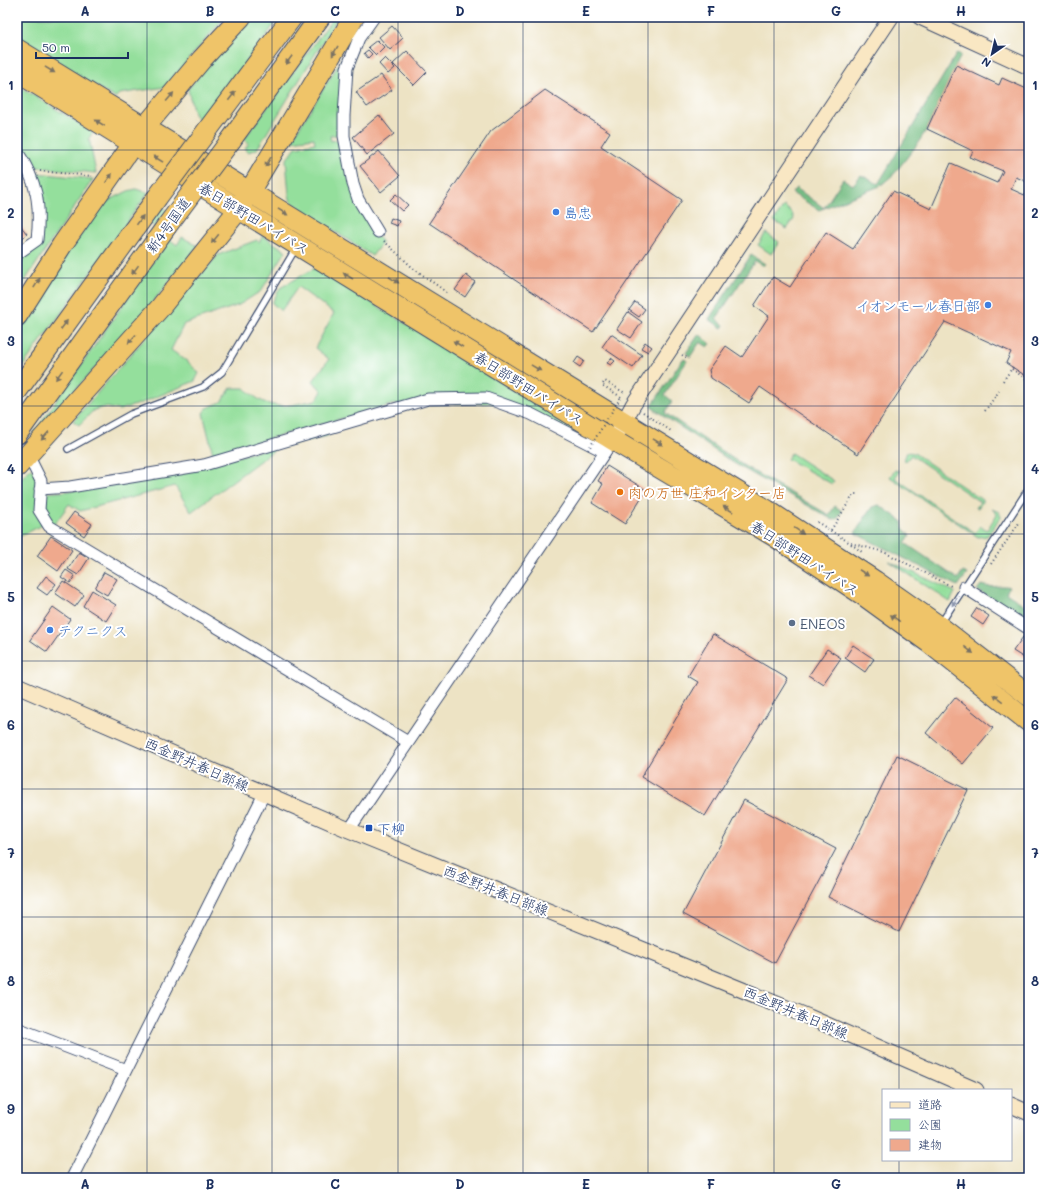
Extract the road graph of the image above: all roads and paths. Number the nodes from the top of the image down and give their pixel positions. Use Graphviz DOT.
graph roads {
  1 [pos="241,17"];
  2 [pos="292,17"];
  3 [pos="320,17"];
  4 [pos="354,17"];
  5 [pos="374,17"];
  6 [pos="891,17"];
  7 [pos="920,17"];
  8 [pos="17,49"];
  9 [pos="1029,67"];
  10 [pos="17,72"];
  11 [pos="145,127"];
  12 [pos="133,144"];
  13 [pos="17,151"];
  14 [pos="29,169"];
  15 [pos="99,176"];
  16 [pos="250,192"];
  17 [pos="239,209"];
  18 [pos="378,232"];
  19 [pos="298,244"];
  20 [pos="17,254"];
  21 [pos="17,316"];
  22 [pos="682,355"];
  23 [pos="688,359"];
  24 [pos="1003,381"];
  25 [pos="1029,381"];
  26 [pos="17,391"];
  27 [pos="999,391"];
  28 [pos="626,404"];
  29 [pos="985,411"];
  30 [pos="672,431"];
  31 [pos="17,434"];
  32 [pos="609,446"];
  33 [pos="68,449"];
  34 [pos="588,450"];
  35 [pos="22,461"];
  36 [pos="40,488"];
  37 [pos="1029,488"];
  38 [pos="858,494"];
  39 [pos="1029,508"];
  40 [pos="1026,513"];
  41 [pos="812,519"];
  42 [pos="1019,523"];
  43 [pos="831,530"];
  44 [pos="989,567"];
  45 [pos="962,589"];
  46 [pos="939,626"];
  47 [pos="1029,628"];
  48 [pos="17,686"];
  49 [pos="1029,696"];
  50 [pos="1029,722"];
  51 [pos="408,742"];
  52 [pos="264,794"];
  53 [pos="349,830"];
  54 [pos="17,1028"];
  55 [pos="126,1070"];
  56 [pos="974,1089"];
  57 [pos="1012,1105"];
  58 [pos="1029,1113"];
  59 [pos="72,1178"];
  11 -- 1 [label="highway, one-way"];
  26 -- 2 [label="highway, 新4号国道, one-way, bridge"];
  3 -- 31 [label="highway, 新4号国道, one-way, bridge"];
  4 -- 16 [label="highway, one-way"];
  5 -- 18 [label="street"];
  6 -- 28 [label="main road"];
  7 -- 9 [label="main road"];
  8 -- 11 [label="highway, 春日部野田バイパス, one-way"];
  12 -- 10 [label="highway, 春日部野田バイパス, one-way"];
  11 -- 12 [label="highway"];
  11 -- 16 [label="highway, 春日部野田バイパス"];
  17 -- 12 [label="highway, 春日部野田バイパス, one-way"];
  21 -- 12 [label="highway, one-way"];
  13 -- 14 [label="street"];
  14 -- 15 [label="path"];
  14 -- 20 [label="street"];
  16 -- 17 [label="highway"];
  16 -- 28 [label="highway, 春日部野田バイパス, one-way"];
  17 -- 19 [label="highway, 春日部野田バイパス"];
  17 -- 35 [label="highway, one-way"];
  32 -- 19 [label="highway, 春日部野田バイパス, one-way"];
  19 -- 33 [label="lane"];
  22 -- 23 [label="path"];
  24 -- 25 [label="path"];
  27 -- 29 [label="path"];
  28 -- 28 [label="path"];
  28 -- 30 [label="path"];
  28 -- 32 [label="main road"];
  28 -- 34 [label="path, bridge"];
  28 -- 46 [label="highway, 春日部野田バイパス, one-way"];
  32 -- 36 [label="street"];
  50 -- 32 [label="highway, 春日部野田バイパス, one-way"];
  32 -- 51 [label="street"];
  35 -- 36 [label="street"];
  36 -- 51 [label="street"];
  37 -- 45 [label="lane"];
  38 -- 43 [label="path"];
  39 -- 40 [label="path"];
  41 -- 43 [label="path"];
  42 -- 44 [label="path"];
  43 -- 45 [label="path"];
  45 -- 46 [label="lane, one-way"];
  45 -- 47 [label="street"];
  46 -- 49 [label="highway, 春日部野田バイパス, one-way"];
  48 -- 52 [label="main road, 西金野井春日部線"];
  51 -- 53 [label="street"];
  52 -- 53 [label="main road, 西金野井春日部線"];
  52 -- 55 [label="street"];
  53 -- 56 [label="main road, 西金野井春日部線"];
  54 -- 55 [label="street"];
  55 -- 59 [label="street"];
  57 -- 58 [label="main road"];
}
